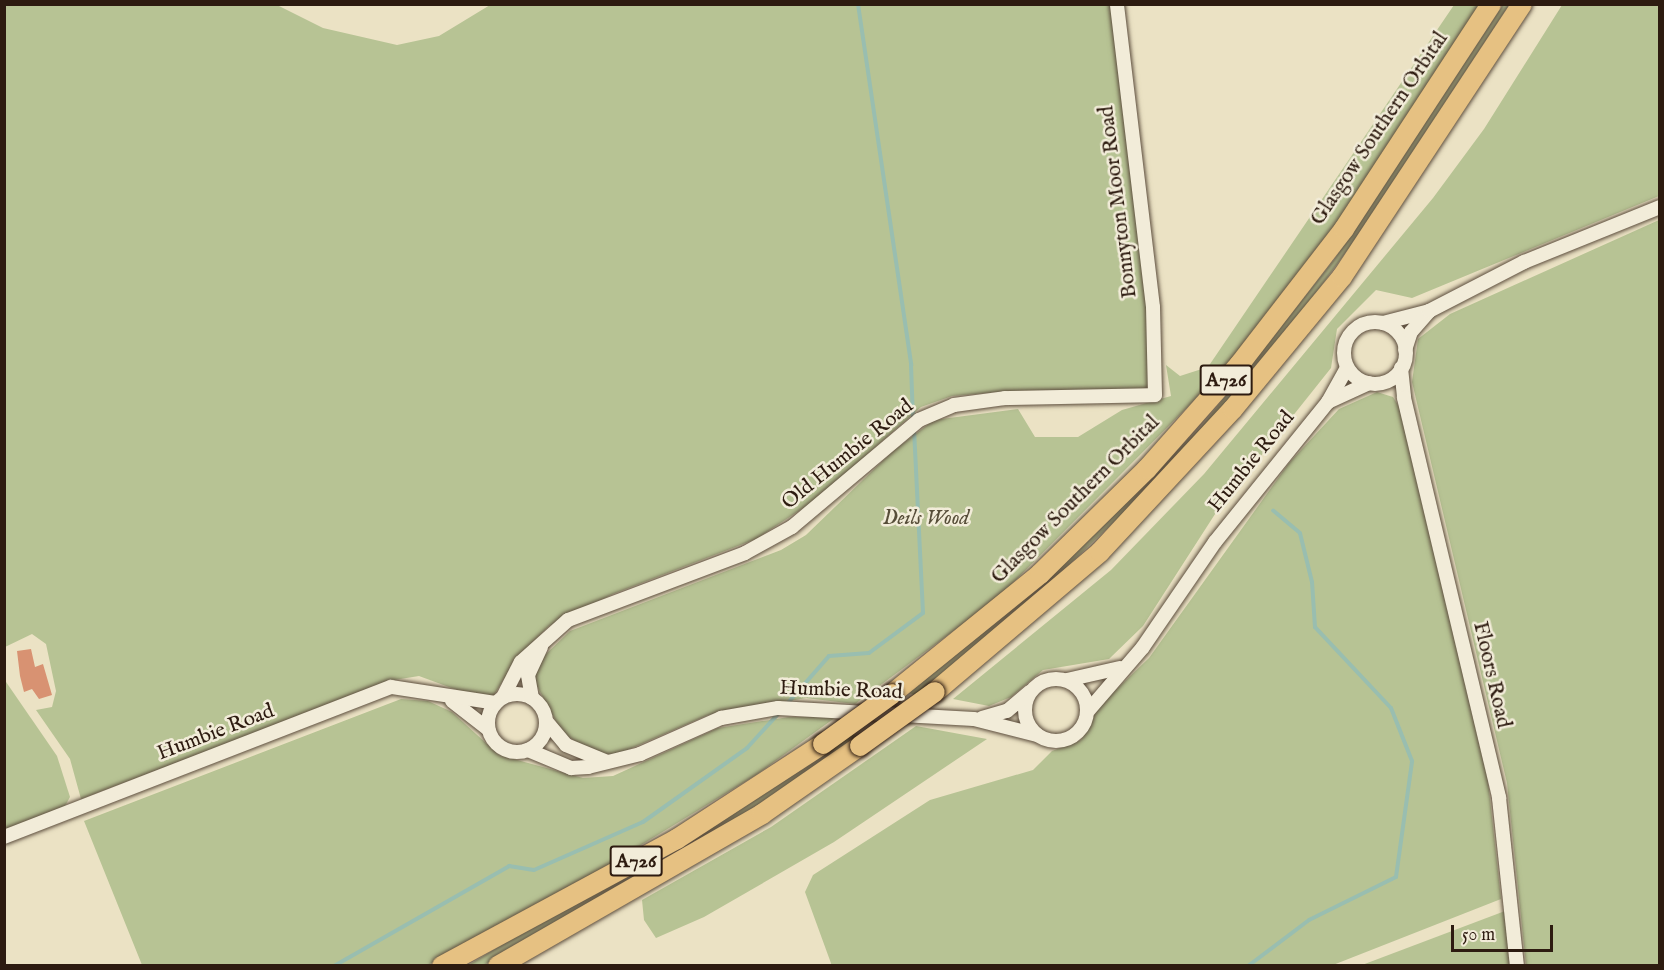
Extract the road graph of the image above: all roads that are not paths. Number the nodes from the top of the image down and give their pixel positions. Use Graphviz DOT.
graph roads {
  1 [pos="1117,4"];
  2 [pos="1491,4"];
  3 [pos="1522,4"];
  4 [pos="1659,207"];
  5 [pos="1429,312"];
  6 [pos="1383,323"];
  7 [pos="1405,350"];
  8 [pos="1347,368"];
  9 [pos="1401,368"];
  10 [pos="1387,381"];
  11 [pos="1370,383"];
  12 [pos="1155,395"];
  13 [pos="1404,398"];
  14 [pos="1328,402"];
  15 [pos="551,633"];
  16 [pos="1125,666"];
  17 [pos="1066,680"];
  18 [pos="1033,689"];
  19 [pos="446,697"];
  20 [pos="532,698"];
  21 [pos="499,700"];
  22 [pos="1088,711"];
  23 [pos="974,719"];
  24 [pos="546,721"];
  25 [pos="488,729"];
  26 [pos="1037,735"];
  27 [pos="528,750"];
  28 [pos="609,763"];
  29 [pos="4,837"];
  30 [pos="442,966"];
  31 [pos="498,966"];
  32 [pos="1517,966"];
  1 -- 12 [label="street, Bonnyton Moor Road"];
  2 -- 30 [label="highway, Glasgow Southern Orbital / A726, bridge"];
  3 -- 31 [label="highway, A726, bridge"];
  4 -- 5 [label="street"];
  5 -- 6 [label="street"];
  5 -- 7 [label="street"];
  6 -- 7 [label="street"];
  6 -- 8 [label="street"];
  7 -- 9 [label="street"];
  8 -- 11 [label="street"];
  8 -- 14 [label="street, Humbie Road"];
  9 -- 10 [label="street"];
  9 -- 13 [label="street, Floors Road"];
  10 -- 11 [label="street"];
  10 -- 13 [label="street"];
  11 -- 14 [label="street, Humbie Road"];
  12 -- 15 [label="street, Old Humbie Road"];
  13 -- 32 [label="street, Floors Road"];
  14 -- 16 [label="street, Humbie Road"];
  15 -- 20 [label="street"];
  15 -- 21 [label="street"];
  16 -- 17 [label="street"];
  16 -- 22 [label="street, Humbie Road"];
  17 -- 18 [label="street"];
  17 -- 22 [label="street"];
  18 -- 23 [label="street, Humbie Road"];
  18 -- 26 [label="street"];
  19 -- 21 [label="street, Humbie Road"];
  19 -- 25 [label="street, Humbie Road"];
  19 -- 29 [label="street, Humbie Road"];
  20 -- 21 [label="street, Humbie Road"];
  20 -- 24 [label="street"];
  21 -- 25 [label="street"];
  22 -- 26 [label="street"];
  23 -- 26 [label="street, Humbie Road"];
  23 -- 28 [label="street, Humbie Road"];
  24 -- 27 [label="street"];
  24 -- 28 [label="street"];
  25 -- 27 [label="street, Humbie Road"];
  27 -- 28 [label="street, Humbie Road"];
}
